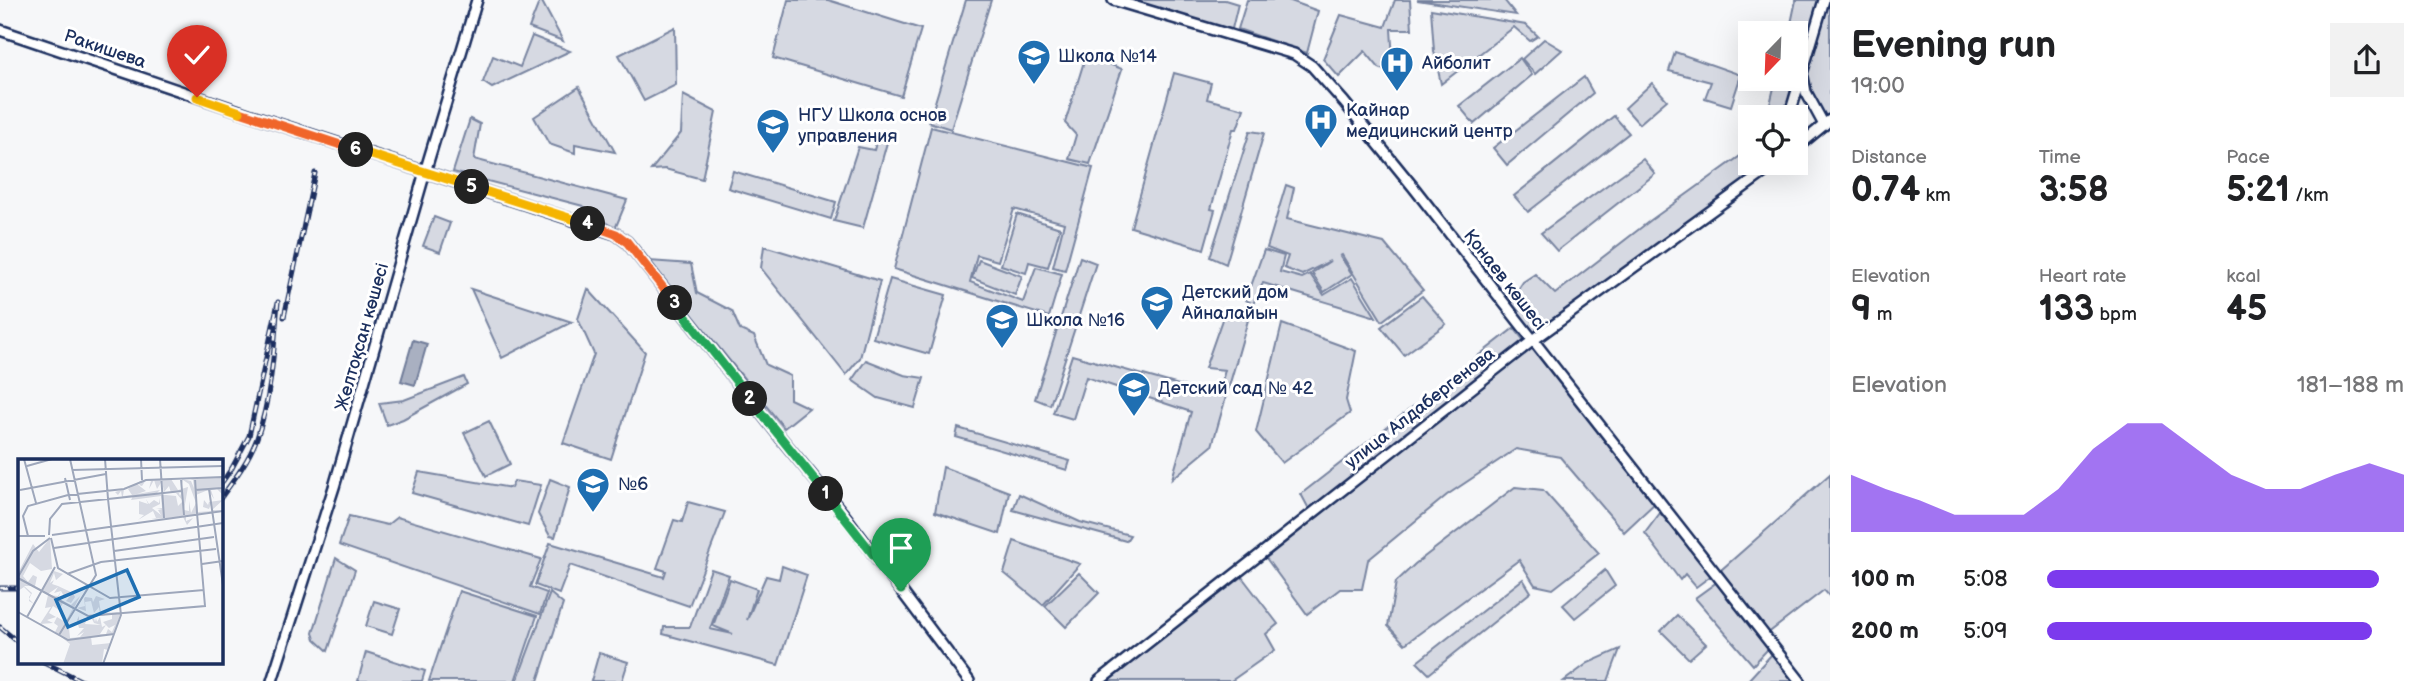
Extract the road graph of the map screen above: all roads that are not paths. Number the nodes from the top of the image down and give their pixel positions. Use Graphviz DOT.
graph roads {
  1 [pos="477,0"];
  2 [pos="1113,0"];
  3 [pos="1824,0"];
  4 [pos="0,30"];
  5 [pos="1808,55"];
  6 [pos="1806,91"];
  7 [pos="1827,122"];
  8 [pos="1808,138"];
  9 [pos="425,172"];
  10 [pos="1758,175"];
  11 [pos="1532,341"];
  12 [pos="272,681"];
  13 [pos="969,681"];
  14 [pos="1099,681"];
  15 [pos="1800,681"];
  1 -- 9 [label="street, Желтоқсан көшесі"];
  2 -- 11 [label="street, Қонаев көшесі"];
  3 -- 5 [label="street"];
  4 -- 9 [label="street, Ракишева"];
  6 -- 7 [label="street"];
  7 -- 8 [label="street"];
  9 -- 12 [label="street, Желтоқсан көшесі"];
  9 -- 13 [label="street, Ракишева"];
  10 -- 11 [label="street, улица Алдабергенова"];
  11 -- 14 [label="street, улица Алдабергенова"];
  11 -- 15 [label="street, Қонаев көшесі"];
}
